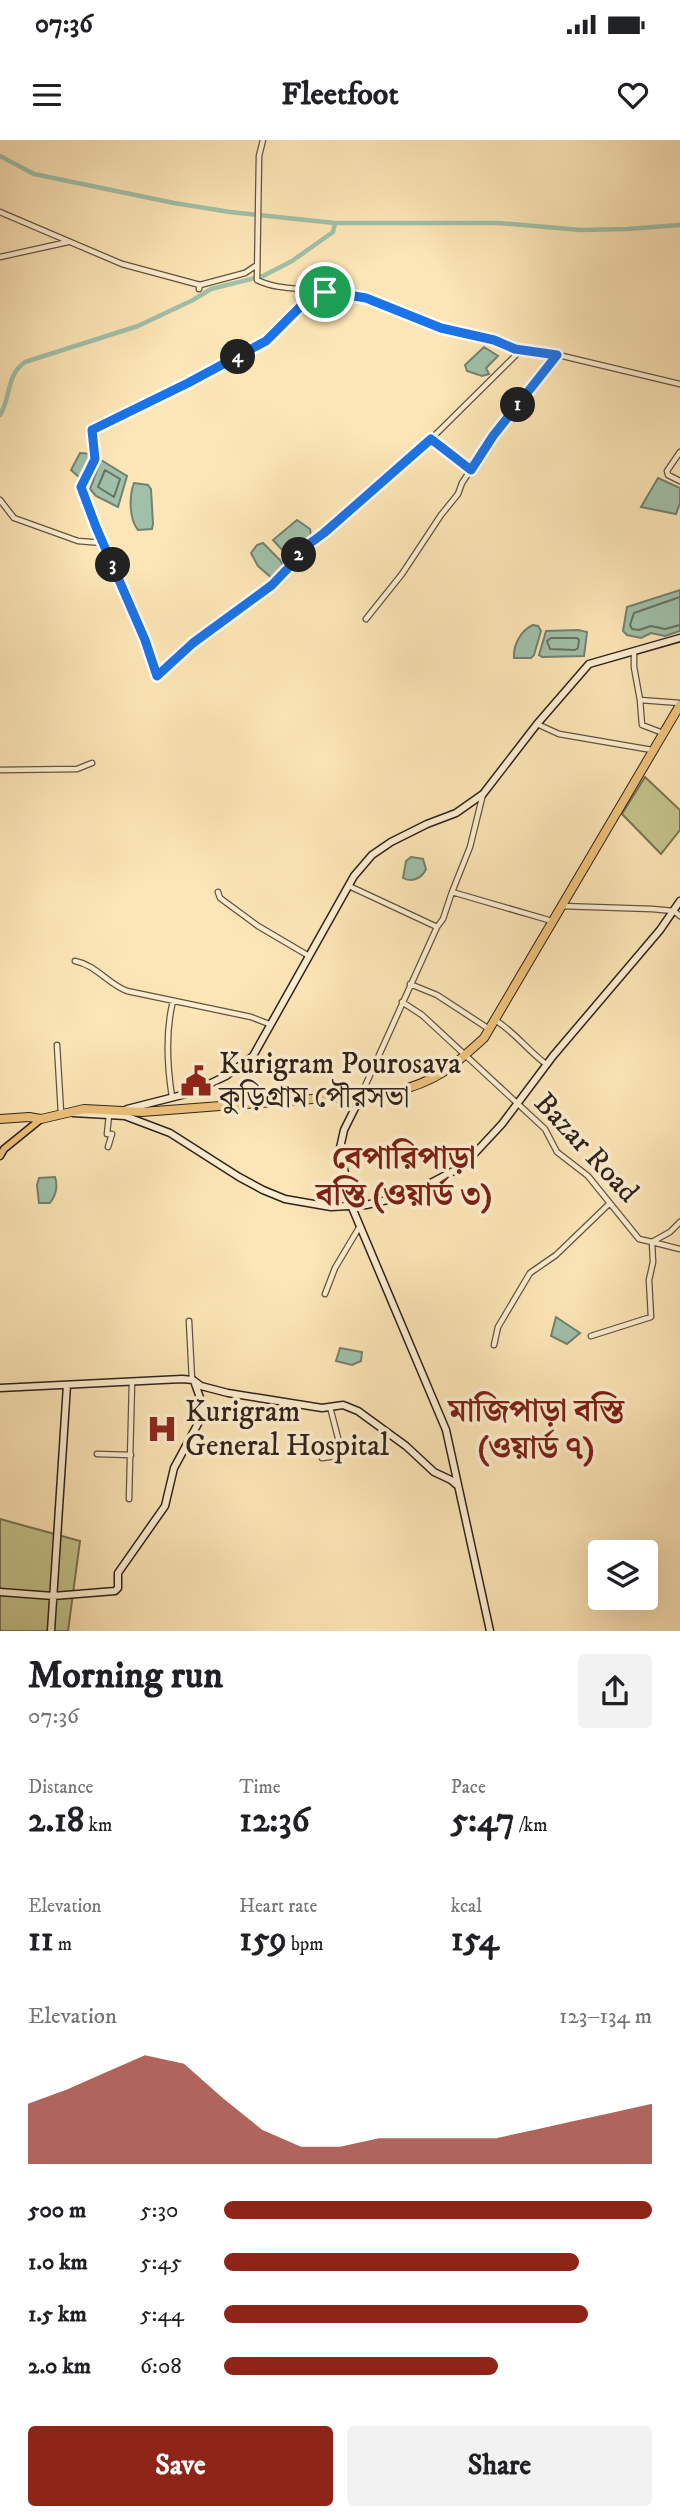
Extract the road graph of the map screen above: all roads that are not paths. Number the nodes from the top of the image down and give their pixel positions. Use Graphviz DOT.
graph roads {
  1 [pos="263,140"];
  2 [pos="0,212"];
  3 [pos="70,242"];
  4 [pos="0,257"];
  5 [pos="257,265"];
  6 [pos="325,292"];
  7 [pos="522,349"];
  8 [pos="557,355"];
  9 [pos="680,384"];
  10 [pos="431,439"];
  11 [pos="680,452"];
  12 [pos="471,470"];
  13 [pos="680,481"];
  14 [pos="0,500"];
  15 [pos="103,543"];
  16 [pos="366,619"];
  17 [pos="680,638"];
  18 [pos="634,651"];
  19 [pos="640,700"];
  20 [pos="680,704"];
  21 [pos="537,724"];
  22 [pos="663,733"];
  23 [pos="653,750"];
  24 [pos="92,763"];
  25 [pos="0,769"];
  26 [pos="483,794"];
  27 [pos="349,886"];
  28 [pos="218,892"];
  29 [pos="452,892"];
  30 [pos="680,901"];
  31 [pos="561,906"];
  32 [pos="677,914"];
  33 [pos="552,921"];
  34 [pos="436,927"];
  35 [pos="310,956"];
  36 [pos="75,961"];
  37 [pos="410,984"];
  38 [pos="173,1001"];
  39 [pos="402,1002"];
  40 [pos="494,1019"];
  41 [pos="269,1024"];
  42 [pos="489,1029"];
  43 [pos="57,1045"];
  44 [pos="465,1055"];
  45 [pos="547,1065"];
  46 [pos="361,1096"];
  47 [pos="172,1098"];
  48 [pos="517,1103"];
  49 [pos="125,1110"];
  50 [pos="61,1113"];
  51 [pos="109,1115"];
  52 [pos="0,1119"];
  53 [pos="41,1119"];
  54 [pos="108,1147"];
  55 [pos="0,1156"];
  56 [pos="610,1203"];
  57 [pos="351,1205"];
  58 [pos="680,1222"];
  59 [pos="361,1226"];
  60 [pos="652,1242"];
  61 [pos="680,1249"];
  62 [pos="325,1294"];
  63 [pos="189,1321"];
  64 [pos="591,1336"];
  65 [pos="494,1345"];
  66 [pos="192,1380"];
  67 [pos="132,1381"];
  68 [pos="67,1385"];
  69 [pos="0,1388"];
  70 [pos="330,1407"];
  71 [pos="337,1450"];
  72 [pos="355,1450"];
  73 [pos="97,1454"];
  74 [pos="131,1455"];
  75 [pos="322,1458"];
  76 [pos="459,1488"];
  77 [pos="129,1499"];
  78 [pos="0,1591"];
  79 [pos="53,1596"];
  80 [pos="51,1631"];
  81 [pos="490,1631"];
  1 -- 5 [label="street"];
  2 -- 3 [label="street"];
  3 -- 4 [label="street"];
  3 -- 5 [label="street"];
  5 -- 6 [label="street"];
  6 -- 7 [label="street"];
  6 -- 15 [label="street"];
  7 -- 8 [label="street"];
  7 -- 10 [label="street"];
  8 -- 9 [label="street"];
  8 -- 12 [label="street"];
  10 -- 12 [label="street"];
  10 -- 15 [label="street"];
  11 -- 13 [label="street"];
  12 -- 16 [label="street"];
  14 -- 15 [label="street"];
  17 -- 18 [label="street"];
  18 -- 19 [label="street"];
  18 -- 21 [label="street"];
  19 -- 20 [label="street"];
  19 -- 22 [label="street"];
  20 -- 22 [label="highway"];
  21 -- 23 [label="street"];
  21 -- 26 [label="street"];
  22 -- 23 [label="highway"];
  23 -- 31 [label="highway"];
  24 -- 25 [label="street"];
  26 -- 27 [label="street"];
  26 -- 29 [label="street"];
  27 -- 34 [label="street"];
  27 -- 35 [label="street"];
  28 -- 35 [label="street"];
  29 -- 33 [label="street"];
  29 -- 34 [label="street"];
  30 -- 32 [label="street"];
  31 -- 32 [label="street"];
  31 -- 33 [label="highway"];
  32 -- 45 [label="street"];
  33 -- 40 [label="highway"];
  34 -- 37 [label="street"];
  35 -- 41 [label="street"];
  36 -- 38 [label="street"];
  37 -- 39 [label="street"];
  37 -- 42 [label="street"];
  38 -- 41 [label="street"];
  38 -- 47 [label="street"];
  39 -- 44 [label="street, Bazar Road"];
  39 -- 46 [label="street"];
  40 -- 42 [label="highway"];
  40 -- 45 [label="street"];
  41 -- 47 [label="street"];
  42 -- 44 [label="highway"];
  43 -- 50 [label="street"];
  44 -- 46 [label="highway"];
  44 -- 48 [label="street, Bazar Road"];
  45 -- 48 [label="street"];
  46 -- 49 [label="highway"];
  46 -- 57 [label="street"];
  47 -- 49 [label="street"];
  48 -- 56 [label="street, Bazar Road"];
  48 -- 57 [label="street"];
  49 -- 50 [label="highway"];
  50 -- 51 [label="street"];
  50 -- 53 [label="highway"];
  51 -- 54 [label="street"];
  51 -- 57 [label="street"];
  52 -- 53 [label="highway"];
  53 -- 55 [label="main road"];
  56 -- 60 [label="street, Bazar Road"];
  56 -- 65 [label="street"];
  57 -- 59 [label="street"];
  58 -- 60 [label="street"];
  59 -- 62 [label="street"];
  59 -- 76 [label="street"];
  60 -- 61 [label="street"];
  60 -- 64 [label="street"];
  63 -- 66 [label="street"];
  66 -- 67 [label="street"];
  66 -- 70 [label="street"];
  66 -- 79 [label="street"];
  67 -- 68 [label="street"];
  67 -- 74 [label="street"];
  68 -- 69 [label="street"];
  68 -- 79 [label="street"];
  70 -- 71 [label="street"];
  70 -- 76 [label="street"];
  71 -- 72 [label="street"];
  71 -- 75 [label="street"];
  73 -- 74 [label="street"];
  74 -- 77 [label="street"];
  76 -- 81 [label="street"];
  78 -- 79 [label="street"];
  79 -- 80 [label="street"];
}
